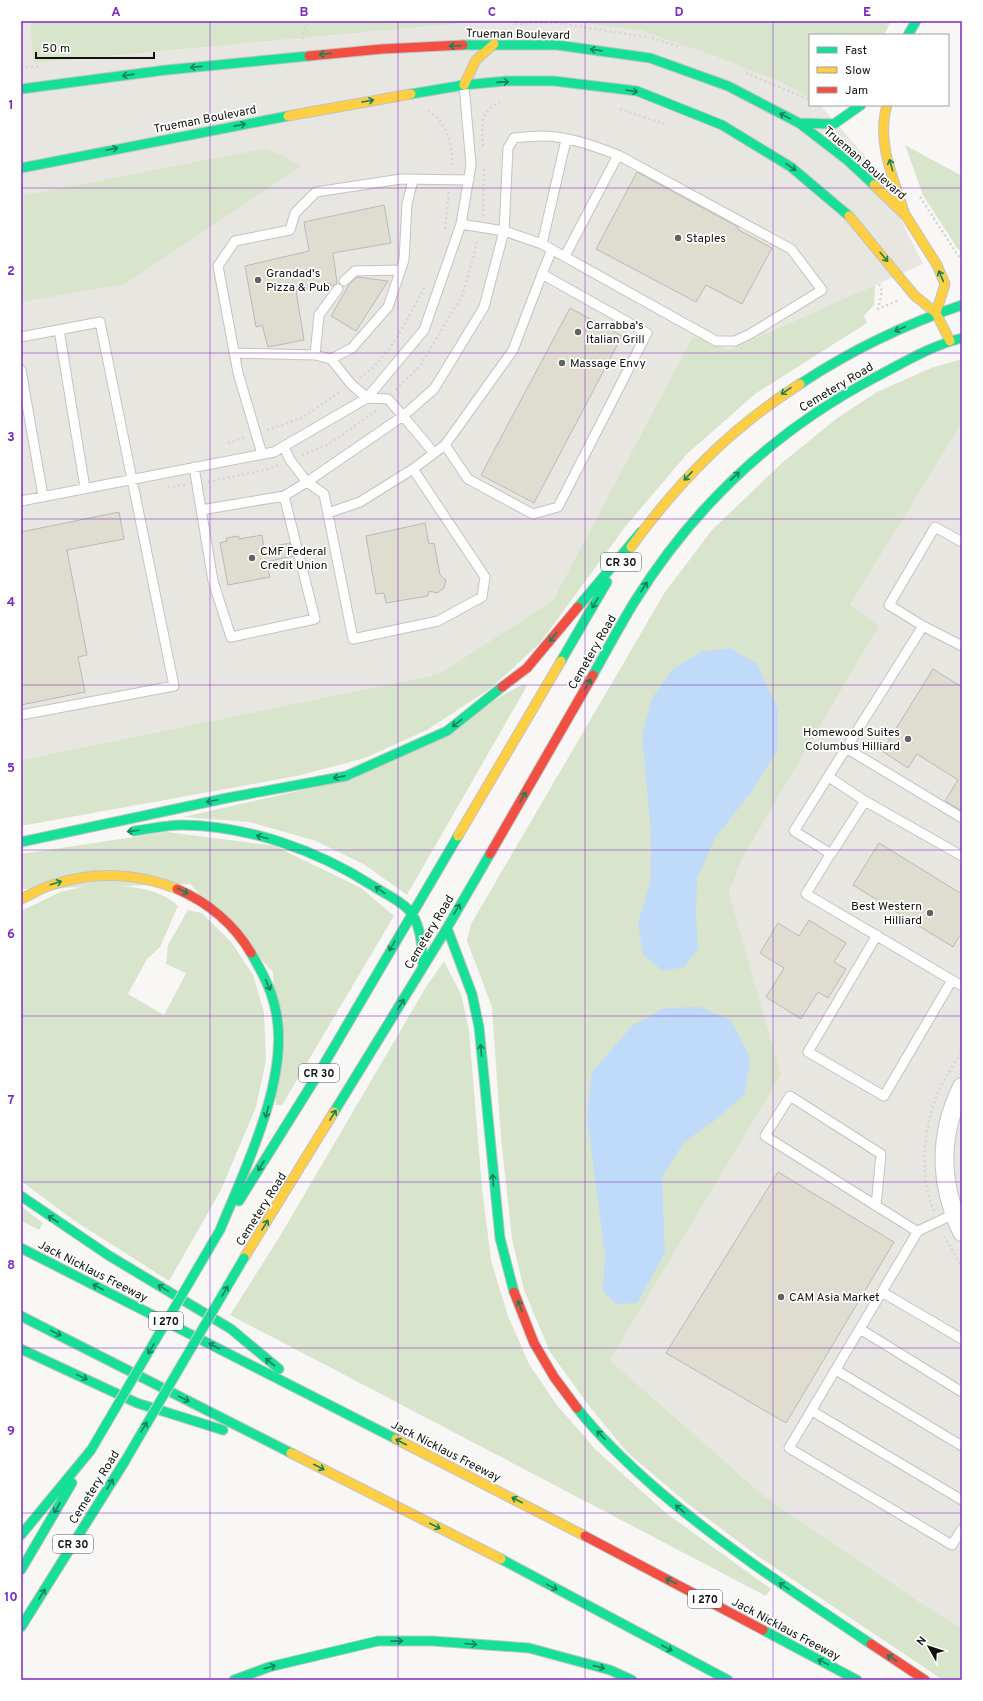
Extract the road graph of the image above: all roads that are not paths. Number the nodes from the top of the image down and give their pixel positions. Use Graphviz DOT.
graph roads {
  1 [pos="916,21"];
  2 [pos="909,34"];
  3 [pos="494,44"];
  4 [pos="464,85"];
  5 [pos="21,89"];
  6 [pos="860,106"];
  7 [pos="886,106"];
  8 [pos="799,123"];
  9 [pos="566,140"];
  10 [pos="618,155"];
  11 [pos="74,156"];
  12 [pos="21,158"];
  13 [pos="21,168"];
  14 [pos="412,180"];
  15 [pos="469,180"];
  16 [pos="906,216"];
  17 [pos="461,224"];
  18 [pos="504,231"];
  19 [pos="542,244"];
  20 [pos="552,249"];
  21 [pos="565,256"];
  22 [pos="400,270"];
  23 [pos="542,274"];
  24 [pos="344,281"];
  25 [pos="338,289"];
  26 [pos="962,305"];
  27 [pos="936,313"];
  28 [pos="58,330"];
  29 [pos="21,337"];
  30 [pos="962,338"];
  31 [pos="950,341"];
  32 [pos="234,353"];
  33 [pos="314,355"];
  34 [pos="331,359"];
  35 [pos="21,370"];
  36 [pos="367,398"];
  37 [pos="403,416"];
  38 [pos="445,445"];
  39 [pos="284,447"];
  40 [pos="434,453"];
  41 [pos="262,454"];
  42 [pos="194,467"];
  43 [pos="413,469"];
  44 [pos="132,480"];
  45 [pos="307,482"];
  46 [pos="85,488"];
  47 [pos="43,496"];
  48 [pos="284,496"];
  49 [pos="21,500"];
  50 [pos="202,510"];
  51 [pos="328,513"];
  52 [pos="641,532"];
  53 [pos="962,542"];
  54 [pos="923,626"];
  55 [pos="962,646"];
  56 [pos="21,714"];
  57 [pos="846,748"];
  58 [pos="828,776"];
  59 [pos="865,801"];
  60 [pos="962,818"];
  61 [pos="127,831"];
  62 [pos="89,837"];
  63 [pos="21,842"];
  64 [pos="21,848"];
  65 [pos="831,853"];
  66 [pos="962,856"];
  67 [pos="21,899"];
  68 [pos="412,912"];
  69 [pos="447,928"];
  70 [pos="877,935"];
  71 [pos="423,967"];
  72 [pos="952,980"];
  73 [pos="962,986"];
  74 [pos="962,1087"];
  75 [pos="21,1196"];
  76 [pos="876,1206"];
  77 [pos="954,1214"];
  78 [pos="220,1230"];
  79 [pos="918,1232"];
  80 [pos="962,1232"];
  81 [pos="21,1248"];
  82 [pos="882,1292"];
  83 [pos="21,1316"];
  84 [pos="860,1329"];
  85 [pos="962,1339"];
  86 [pos="21,1348"];
  87 [pos="836,1370"];
  88 [pos="962,1392"];
  89 [pos="311,1395"];
  90 [pos="812,1411"];
  91 [pos="962,1446"];
  92 [pos="91,1450"];
  93 [pos="284,1450"];
  94 [pos="962,1500"];
  95 [pos="962,1529"];
  96 [pos="21,1535"];
  97 [pos="21,1570"];
  98 [pos="21,1627"];
  99 [pos="234,1680"];
  100 [pos="632,1680"];
  101 [pos="728,1680"];
  102 [pos="857,1680"];
  103 [pos="924,1680"];
  1 -- 2 [label="main road"];
  3 -- 4 [label="main road"];
  3 -- 5 [label="main road, Trueman Boulevard, one-way"];
  8 -- 3 [label="main road, Trueman Boulevard, one-way"];
  11 -- 4 [label="main road, Trueman Boulevard, one-way"];
  4 -- 15 [label="lane"];
  4 -- 27 [label="main road, Trueman Boulevard, one-way"];
  6 -- 8 [label="main road"];
  16 -- 7 [label="main road, one-way"];
  8 -- 16 [label="main road, Trueman Boulevard"];
  9 -- 10 [label="lane"];
  9 -- 18 [label="lane"];
  9 -- 19 [label="lane"];
  10 -- 21 [label="lane"];
  10 -- 21 [label="lane"];
  11 -- 12 [label="main road"];
  11 -- 13 [label="main road, Trueman Boulevard"];
  14 -- 15 [label="lane"];
  14 -- 22 [label="lane"];
  14 -- 32 [label="lane"];
  15 -- 17 [label="lane"];
  27 -- 16 [label="main road, Trueman Boulevard, one-way"];
  17 -- 18 [label="lane"];
  17 -- 36 [label="lane"];
  18 -- 19 [label="lane"];
  18 -- 37 [label="lane"];
  19 -- 20 [label="lane"];
  20 -- 21 [label="lane"];
  20 -- 23 [label="lane"];
  22 -- 24 [label="lane"];
  22 -- 34 [label="lane"];
  23 -- 38 [label="lane"];
  23 -- 38 [label="lane"];
  25 -- 33 [label="lane"];
  26 -- 27 [label="main road, Cemetery Road"];
  27 -- 31 [label="main road, Trueman Boulevard"];
  27 -- 52 [label="main road, Cemetery Road / CR 30, one-way"];
  28 -- 29 [label="lane"];
  28 -- 44 [label="lane"];
  28 -- 46 [label="lane"];
  30 -- 31 [label="main road, Cemetery Road"];
  69 -- 31 [label="main road, Cemetery Road / CR 30, one-way"];
  32 -- 33 [label="lane"];
  32 -- 41 [label="lane"];
  33 -- 34 [label="lane"];
  34 -- 36 [label="lane"];
  35 -- 47 [label="lane"];
  36 -- 37 [label="lane"];
  36 -- 39 [label="lane"];
  37 -- 40 [label="lane"];
  37 -- 45 [label="lane"];
  38 -- 40 [label="lane"];
  39 -- 41 [label="lane"];
  39 -- 45 [label="lane"];
  40 -- 43 [label="lane"];
  41 -- 42 [label="lane"];
  42 -- 44 [label="lane"];
  42 -- 50 [label="lane"];
  43 -- 51 [label="lane"];
  43 -- 51 [label="lane"];
  44 -- 46 [label="lane"];
  44 -- 56 [label="lane"];
  45 -- 48 [label="lane"];
  45 -- 51 [label="lane"];
  46 -- 47 [label="lane"];
  47 -- 49 [label="lane"];
  48 -- 50 [label="lane"];
  48 -- 50 [label="lane"];
  52 -- 63 [label="main road, one-way"];
  52 -- 68 [label="main road, Cemetery Road / CR 30, one-way"];
  53 -- 54 [label="lane"];
  54 -- 55 [label="lane"];
  54 -- 57 [label="lane"];
  57 -- 58 [label="lane"];
  57 -- 60 [label="lane"];
  58 -- 59 [label="lane"];
  58 -- 65 [label="lane"];
  59 -- 65 [label="lane"];
  59 -- 66 [label="lane"];
  68 -- 61 [label="main road, one-way"];
  62 -- 64 [label="main road"];
  65 -- 70 [label="lane"];
  67 -- 78 [label="main road, one-way"];
  68 -- 71 [label="main road"];
  68 -- 78 [label="main road, Cemetery Road / CR 30, one-way"];
  69 -- 71 [label="main road, Cemetery Road / CR 30"];
  103 -- 69 [label="main road, one-way"];
  70 -- 72 [label="lane"];
  70 -- 72 [label="lane"];
  98 -- 71 [label="main road, Cemetery Road / CR 30, one-way, bridge"];
  72 -- 73 [label="lane"];
  74 -- 77 [label="street"];
  89 -- 75 [label="main road, one-way"];
  76 -- 76 [label="lane"];
  76 -- 79 [label="lane"];
  77 -- 79 [label="lane"];
  77 -- 80 [label="street"];
  78 -- 92 [label="main road, Cemetery Road / CR 30, one-way, bridge"];
  79 -- 82 [label="lane"];
  89 -- 81 [label="main road, Jack Nicklaus Freeway / I 270, one-way"];
  82 -- 84 [label="lane"];
  82 -- 85 [label="lane"];
  83 -- 93 [label="main road, one-way"];
  84 -- 87 [label="lane"];
  84 -- 88 [label="lane"];
  86 -- 93 [label="main road, one-way"];
  87 -- 90 [label="lane"];
  87 -- 91 [label="lane"];
  102 -- 89 [label="main road, Jack Nicklaus Freeway / I 270, one-way"];
  90 -- 94 [label="lane"];
  90 -- 95 [label="lane"];
  92 -- 96 [label="main road"];
  92 -- 97 [label="main road, Cemetery Road / CR 30, one-way"];
  93 -- 101 [label="main road, one-way"];
  99 -- 100 [label="main road, one-way"];
}
